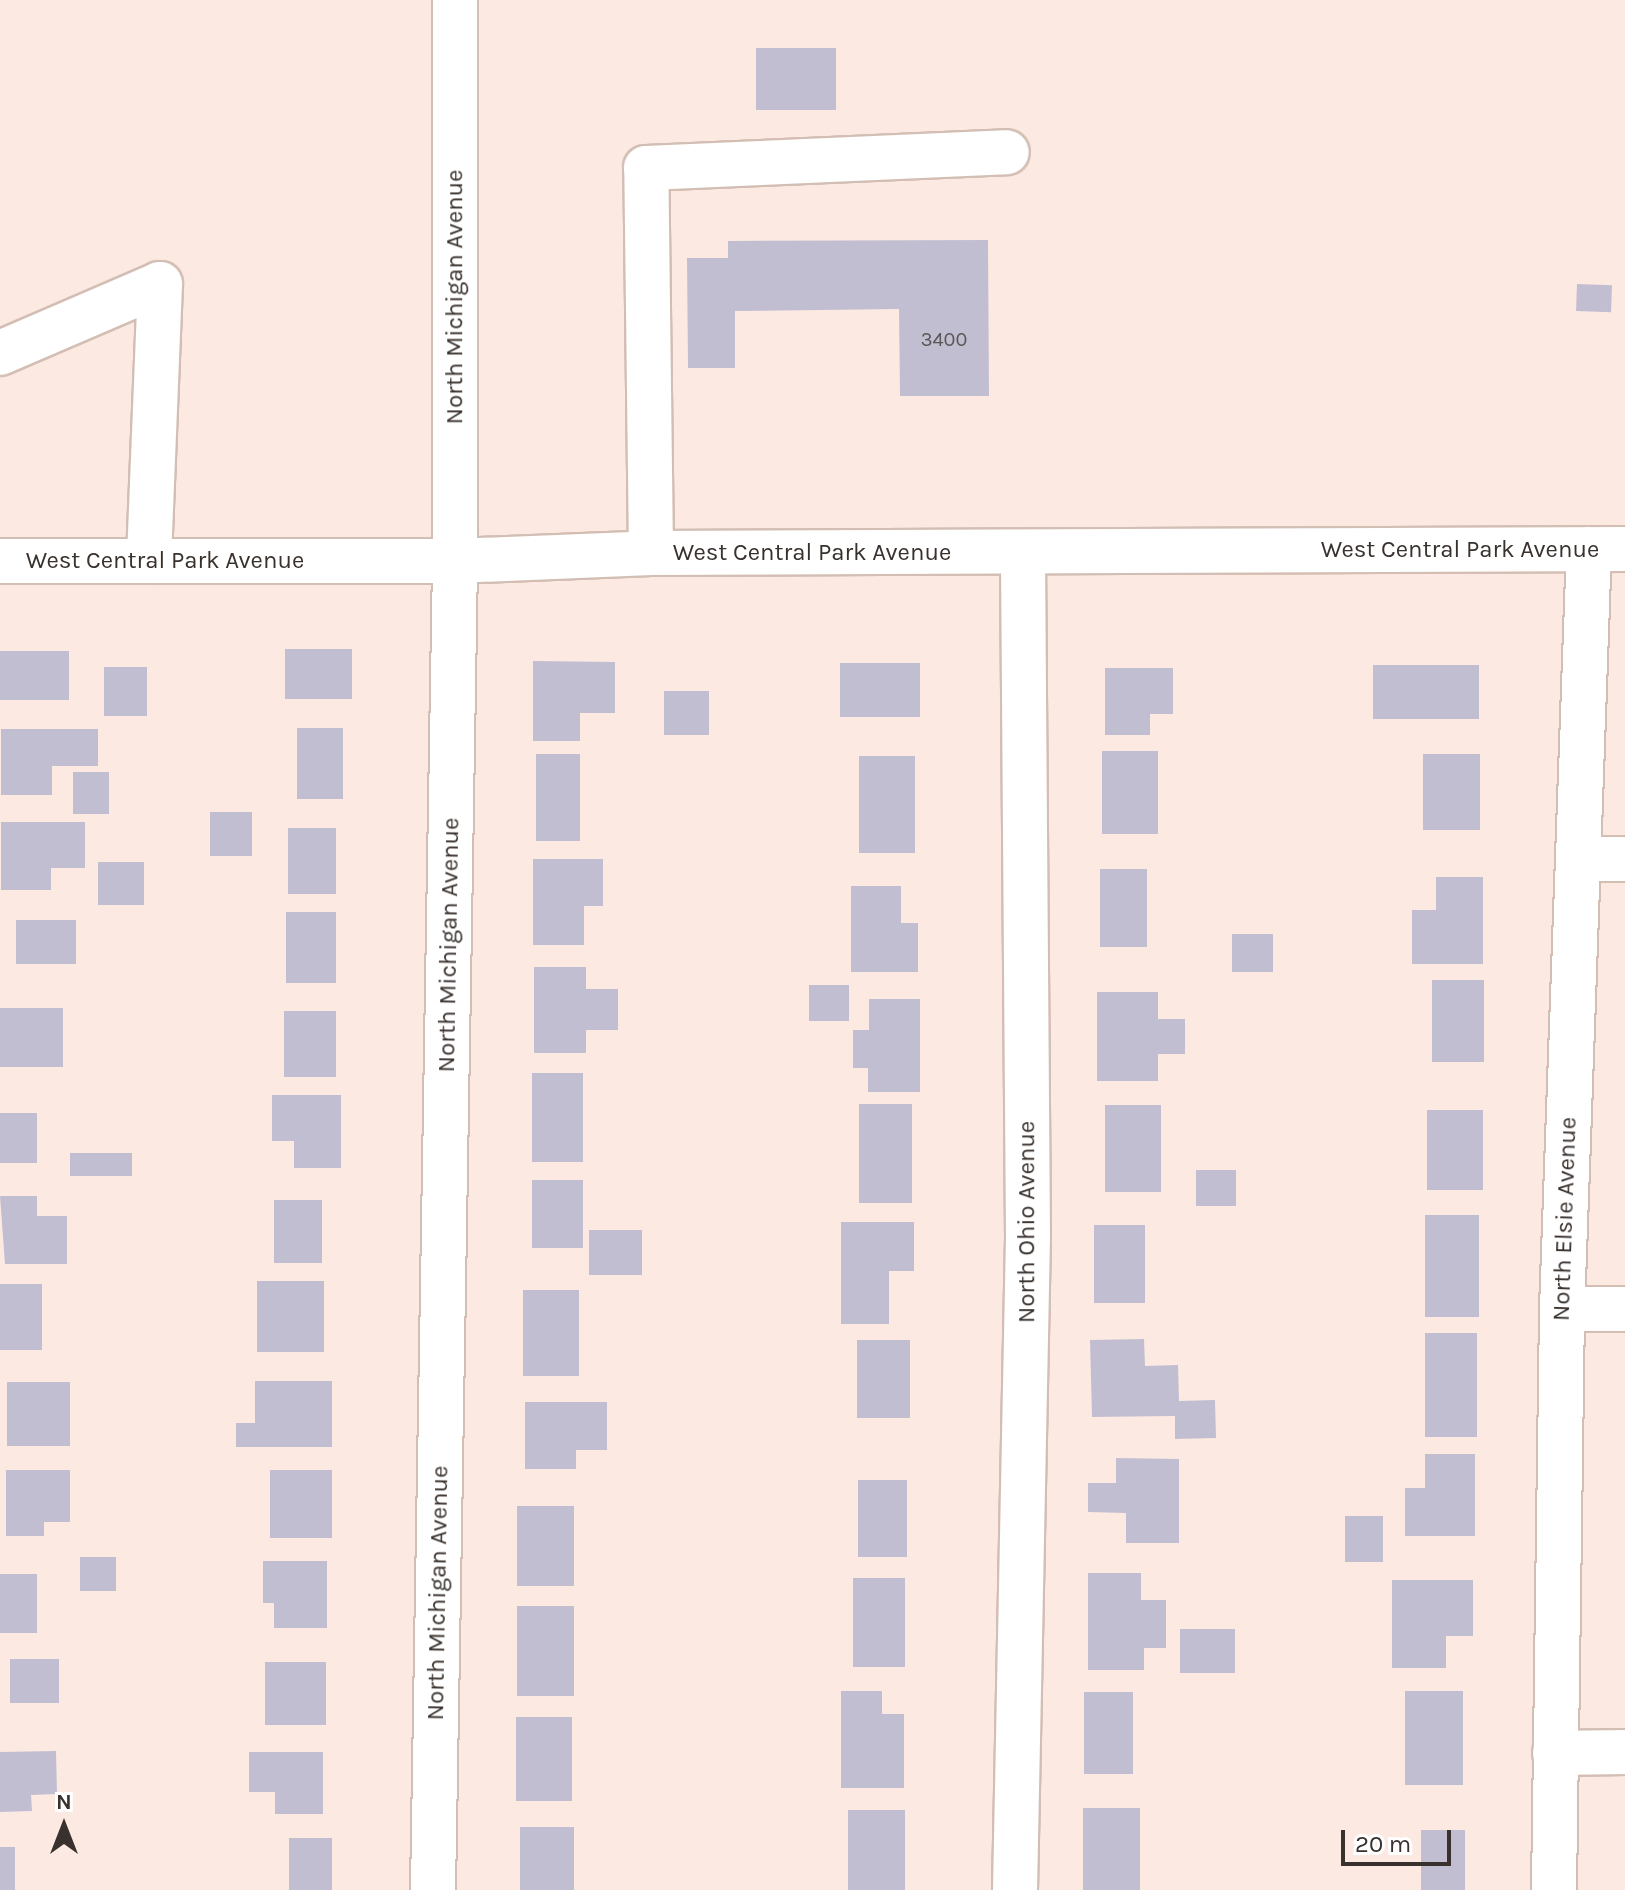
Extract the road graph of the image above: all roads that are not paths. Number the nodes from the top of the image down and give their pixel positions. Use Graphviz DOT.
graph roads {
  1 [pos="455,0"];
  2 [pos="1007,152"];
  3 [pos="0,353"];
  4 [pos="1607,549"];
  5 [pos="651,553"];
  6 [pos="1023,553"];
  7 [pos="0,561"];
  8 [pos="149,561"];
  9 [pos="455,561"];
  10 [pos="1578,859"];
  11 [pos="1625,859"];
  12 [pos="1562,1309"];
  13 [pos="1625,1309"];
  14 [pos="1625,1752"];
  15 [pos="1555,1753"];
  16 [pos="433,1890"];
  17 [pos="1015,1890"];
  18 [pos="1554,1890"];
  1 -- 9 [label="street, North Michigan Avenue"];
  2 -- 5 [label="street"];
  3 -- 8 [label="street"];
  4 -- 6 [label="street, West Central Park Avenue"];
  4 -- 10 [label="street, North Elsie Avenue"];
  5 -- 6 [label="street, West Central Park Avenue"];
  5 -- 9 [label="street, West Central Park Avenue"];
  6 -- 17 [label="street, North Ohio Avenue"];
  7 -- 8 [label="street, West Central Park Avenue"];
  8 -- 9 [label="street, West Central Park Avenue"];
  9 -- 16 [label="street, North Michigan Avenue"];
  10 -- 11 [label="street"];
  10 -- 12 [label="street, North Elsie Avenue"];
  12 -- 13 [label="street"];
  12 -- 15 [label="street, North Elsie Avenue"];
  14 -- 15 [label="street"];
  15 -- 18 [label="street, North Elsie Avenue"];
}
